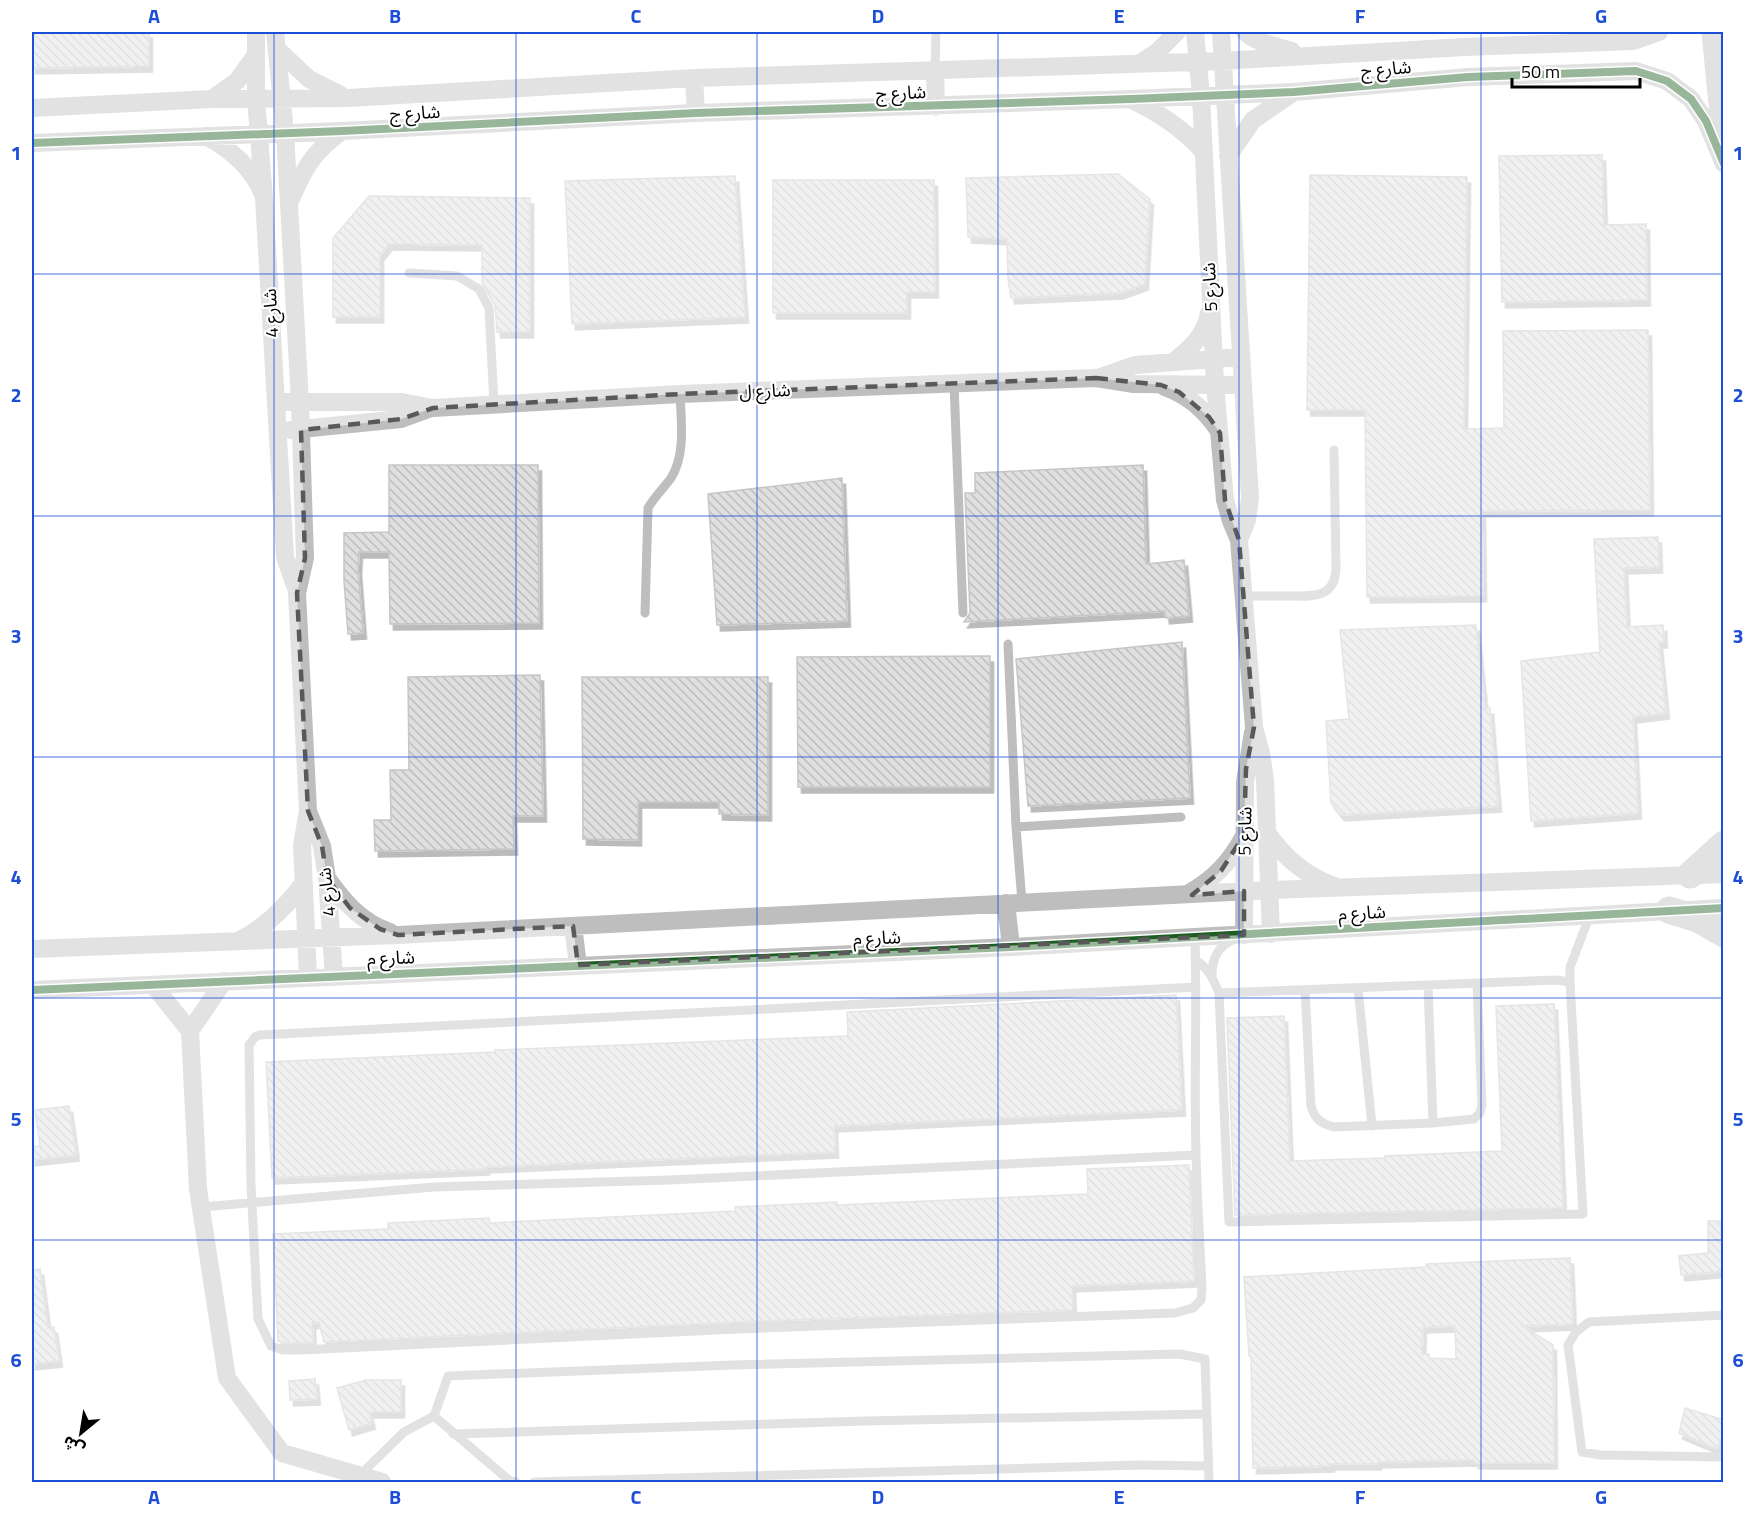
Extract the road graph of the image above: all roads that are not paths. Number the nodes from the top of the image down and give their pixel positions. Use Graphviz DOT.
graph roads {
  1 [pos="256,32"];
  2 [pos="936,32"];
  3 [pos="1177,32"];
  4 [pos="1195,32"];
  5 [pos="1221,32"];
  6 [pos="1245,32"];
  7 [pos="1659,32"];
  8 [pos="1715,32"];
  9 [pos="277,40"];
  10 [pos="1464,47"];
  11 [pos="1305,55"];
  12 [pos="255,56"];
  13 [pos="1198,61"];
  14 [pos="1222,61"];
  15 [pos="1140,63"];
  16 [pos="935,71"];
  17 [pos="1468,77"];
  18 [pos="694,78"];
  19 [pos="1294,92"];
  20 [pos="1224,94"];
  21 [pos="1201,95"];
  22 [pos="282,98"];
  23 [pos="348,98"];
  24 [pos="212,99"];
  25 [pos="256,99"];
  26 [pos="1131,99"];
  27 [pos="936,107"];
  28 [pos="32,108"];
  29 [pos="696,113"];
  30 [pos="1724,125"];
  31 [pos="342,131"];
  32 [pos="285,133"];
  33 [pos="205,135"];
  34 [pos="259,135"];
  35 [pos="32,143"];
  36 [pos="1203,151"];
  37 [pos="1228,156"];
  38 [pos="1724,164"];
  39 [pos="264,198"];
  40 [pos="289,204"];
  41 [pos="409,273"];
  42 [pos="1212,300"];
  43 [pos="1240,357"];
  44 [pos="1213,358"];
  45 [pos="1173,362"];
  46 [pos="1096,378"];
  47 [pos="954,384"];
  48 [pos="1215,384"];
  49 [pos="1161,385"];
  50 [pos="1242,385"];
  51 [pos="680,394"];
  52 [pos="276,402"];
  53 [pos="300,402"];
  54 [pos="494,404"];
  55 [pos="433,408"];
  56 [pos="278,430"];
  57 [pos="301,430"];
  58 [pos="1220,433"];
  59 [pos="1334,450"];
  60 [pos="1239,540"];
  61 [pos="297,593"];
  62 [pos="1244,596"];
  63 [pos="645,613"];
  64 [pos="963,613"];
  65 [pos="1008,644"];
  66 [pos="1254,727"];
  67 [pos="308,812"];
  68 [pos="1181,816"];
  69 [pos="1016,827"];
  70 [pos="1268,834"];
  71 [pos="1244,835"];
  72 [pos="1724,844"];
  73 [pos="1724,874"];
  74 [pos="1690,875"];
  75 [pos="327,878"];
  76 [pos="303,884"];
  77 [pos="1338,888"];
  78 [pos="1270,890"];
  79 [pos="1244,891"];
  80 [pos="1184,896"];
  81 [pos="1014,902"];
  82 [pos="1724,908"];
  83 [pos="1669,910"];
  84 [pos="1590,915"];
  85 [pos="573,926"];
  86 [pos="1271,934"];
  87 [pos="1724,934"];
  88 [pos="398,935"];
  89 [pos="332,936"];
  90 [pos="1244,936"];
  91 [pos="305,938"];
  92 [pos="1195,938"];
  93 [pos="236,942"];
  94 [pos="1011,947"];
  95 [pos="32,949"];
  96 [pos="1196,960"];
  97 [pos="578,965"];
  98 [pos="334,976"];
  99 [pos="308,977"];
  100 [pos="1212,977"];
  101 [pos="224,981"];
  102 [pos="1570,982"];
  103 [pos="1476,983"];
  104 [pos="153,985"];
  105 [pos="1428,985"];
  106 [pos="1196,987"];
  107 [pos="1358,988"];
  108 [pos="32,990"];
  109 [pos="1305,990"];
  110 [pos="1219,993"];
  111 [pos="190,1030"];
  112 [pos="1433,1123"];
  113 [pos="1372,1125"];
  114 [pos="1196,1155"];
  115 [pos="252,1202"];
  116 [pos="202,1208"];
  117 [pos="1724,1314"];
  118 [pos="1206,1414"];
  119 [pos="434,1416"];
  120 [pos="453,1434"];
  121 [pos="1724,1457"];
  122 [pos="1208,1466"];
  123 [pos="358,1476"];
  124 [pos="382,1482"];
  125 [pos="516,1482"];
  126 [pos="534,1482"];
  127 [pos="1209,1482"];
  1 -- 12 [label="street, شارع 4"];
  2 -- 16 [label="lane"];
  3 -- 15 [label="street"];
  4 -- 13 [label="street, شارع 5"];
  5 -- 14 [label="street, شارع 5"];
  6 -- 11 [label="street"];
  7 -- 10 [label="street, شارع ج"];
  8 -- 30 [label="main road"];
  9 -- 22 [label="street, شارع 4"];
  9 -- 23 [label="street"];
  10 -- 11 [label="street, شارع ج"];
  10 -- 17 [label="street"];
  11 -- 14 [label="street, شارع ج"];
  12 -- 24 [label="street"];
  12 -- 25 [label="street, شارع 4"];
  13 -- 14 [label="street, شارع ج"];
  13 -- 15 [label="street, شارع ج"];
  13 -- 21 [label="street, شارع 5"];
  14 -- 20 [label="street, شارع 5"];
  15 -- 16 [label="street, شارع ج"];
  16 -- 18 [label="street, شارع ج"];
  16 -- 27 [label="street"];
  17 -- 19 [label="street, شارع ج"];
  17 -- 38 [label="street, شارع ج"];
  18 -- 23 [label="street, شارع ج"];
  18 -- 29 [label="street"];
  19 -- 20 [label="street, شارع ج"];
  19 -- 37 [label="street"];
  20 -- 21 [label="street, شارع ج"];
  20 -- 37 [label="street, شارع 5"];
  21 -- 26 [label="street, شارع ج"];
  21 -- 36 [label="street, شارع 5"];
  22 -- 23 [label="street, شارع ج"];
  22 -- 25 [label="street, شارع ج"];
  22 -- 32 [label="street, شارع 4"];
  24 -- 25 [label="street, شارع ج"];
  24 -- 28 [label="street, شارع ج"];
  25 -- 34 [label="street, شارع 4"];
  26 -- 27 [label="street, شارع ج"];
  26 -- 36 [label="street"];
  27 -- 29 [label="street, شارع ج"];
  29 -- 31 [label="street, شارع ج"];
  31 -- 32 [label="street, شارع ج"];
  31 -- 40 [label="street"];
  32 -- 34 [label="street, شارع ج"];
  32 -- 40 [label="street, شارع 4"];
  33 -- 34 [label="street, شارع ج"];
  33 -- 35 [label="street, شارع ج"];
  33 -- 39 [label="street"];
  34 -- 39 [label="street, شارع 4"];
  36 -- 42 [label="street, شارع 5"];
  37 -- 43 [label="street, شارع 5"];
  39 -- 52 [label="street, شارع 4"];
  40 -- 53 [label="street, شارع 4"];
  41 -- 54 [label="lane"];
  42 -- 44 [label="street, شارع 5"];
  42 -- 45 [label="street"];
  43 -- 44 [label="street, شارع ل"];
  43 -- 50 [label="street, شارع 5"];
  44 -- 45 [label="street, شارع ل"];
  44 -- 48 [label="street, شارع 5"];
  45 -- 46 [label="street, شارع ل"];
  46 -- 47 [label="street, شارع ل"];
  46 -- 49 [label="street, شارع ل"];
  47 -- 51 [label="street, شارع ل"];
  47 -- 64 [label="lane"];
  48 -- 49 [label="street, شارع ل"];
  48 -- 50 [label="street, شارع ل"];
  48 -- 58 [label="street, شارع 5"];
  49 -- 58 [label="street"];
  50 -- 60 [label="street, شارع 5"];
  51 -- 54 [label="street, شارع ل"];
  51 -- 63 [label="lane"];
  52 -- 53 [label="street, شارع ل"];
  52 -- 56 [label="street, شارع 4"];
  53 -- 55 [label="street, شارع ل"];
  53 -- 57 [label="street, شارع 4"];
  54 -- 55 [label="street, شارع ل"];
  55 -- 57 [label="street, شارع ل"];
  56 -- 57 [label="street, شارع ل"];
  56 -- 61 [label="street, شارع 4"];
  57 -- 61 [label="street, شارع 4"];
  58 -- 60 [label="street, شارع 5"];
  59 -- 62 [label="lane"];
  60 -- 62 [label="street, شارع 5"];
  61 -- 67 [label="street, شارع 4"];
  62 -- 66 [label="street, شارع 5"];
  65 -- 69 [label="lane"];
  66 -- 70 [label="street, شارع 5"];
  66 -- 71 [label="street, شارع 5"];
  67 -- 75 [label="street, شارع 4"];
  67 -- 76 [label="street, شارع 4"];
  68 -- 69 [label="lane"];
  69 -- 81 [label="lane"];
  70 -- 77 [label="street"];
  70 -- 78 [label="street, شارع 5"];
  71 -- 79 [label="street, شارع 5"];
  71 -- 80 [label="street"];
  72 -- 74 [label="main road"];
  73 -- 74 [label="street, شارع م"];
  74 -- 77 [label="street, شارع م"];
  75 -- 88 [label="street"];
  75 -- 89 [label="street, شارع 4"];
  76 -- 91 [label="street, شارع 4"];
  76 -- 93 [label="street"];
  77 -- 78 [label="street, شارع م"];
  78 -- 79 [label="street, شارع م"];
  78 -- 86 [label="street, شارع 5"];
  79 -- 80 [label="street, شارع م"];
  79 -- 90 [label="street, شارع 5"];
  80 -- 81 [label="street, شارع م"];
  81 -- 85 [label="street, شارع م"];
  81 -- 94 [label="street"];
  82 -- 83 [label="street, شارع م"];
  83 -- 84 [label="street, شارع م"];
  83 -- 87 [label="main road"];
  84 -- 86 [label="street, شارع م"];
  84 -- 102 [label="lane"];
  85 -- 88 [label="street, شارع م"];
  85 -- 97 [label="street"];
  86 -- 90 [label="street, شارع م"];
  88 -- 89 [label="street, شارع م"];
  89 -- 91 [label="street, شارع م"];
  89 -- 98 [label="street, شارع 4"];
  90 -- 92 [label="street, شارع م"];
  90 -- 100 [label="lane"];
  91 -- 93 [label="street, شارع م"];
  91 -- 99 [label="street, شارع 4"];
  92 -- 94 [label="street, شارع م"];
  92 -- 96 [label="lane"];
  93 -- 95 [label="street, شارع م"];
  94 -- 97 [label="street, شارع م"];
  96 -- 100 [label="lane"];
  96 -- 106 [label="lane"];
  97 -- 98 [label="street, شارع م"];
  98 -- 99 [label="street, شارع م"];
  99 -- 101 [label="street, شارع م"];
  100 -- 110 [label="lane"];
  101 -- 104 [label="street, شارع م"];
  101 -- 111 [label="street"];
  102 -- 103 [label="lane"];
  102 -- 110 [label="lane"];
  103 -- 105 [label="lane"];
  103 -- 112 [label="lane"];
  104 -- 108 [label="street, شارع م"];
  104 -- 111 [label="street"];
  105 -- 107 [label="lane"];
  105 -- 112 [label="lane"];
  106 -- 114 [label="lane"];
  106 -- 115 [label="lane"];
  107 -- 109 [label="lane"];
  107 -- 113 [label="lane"];
  109 -- 110 [label="lane"];
  109 -- 113 [label="lane"];
  111 -- 116 [label="street"];
  112 -- 113 [label="lane"];
  114 -- 115 [label="lane"];
  114 -- 115 [label="lane"];
  115 -- 116 [label="lane"];
  116 -- 123 [label="street"];
  117 -- 121 [label="lane"];
  118 -- 119 [label="lane"];
  118 -- 120 [label="lane"];
  118 -- 122 [label="lane"];
  119 -- 120 [label="lane"];
  119 -- 123 [label="lane"];
  120 -- 125 [label="lane"];
  122 -- 126 [label="lane"];
  122 -- 127 [label="lane"];
  123 -- 124 [label="street"];
}
